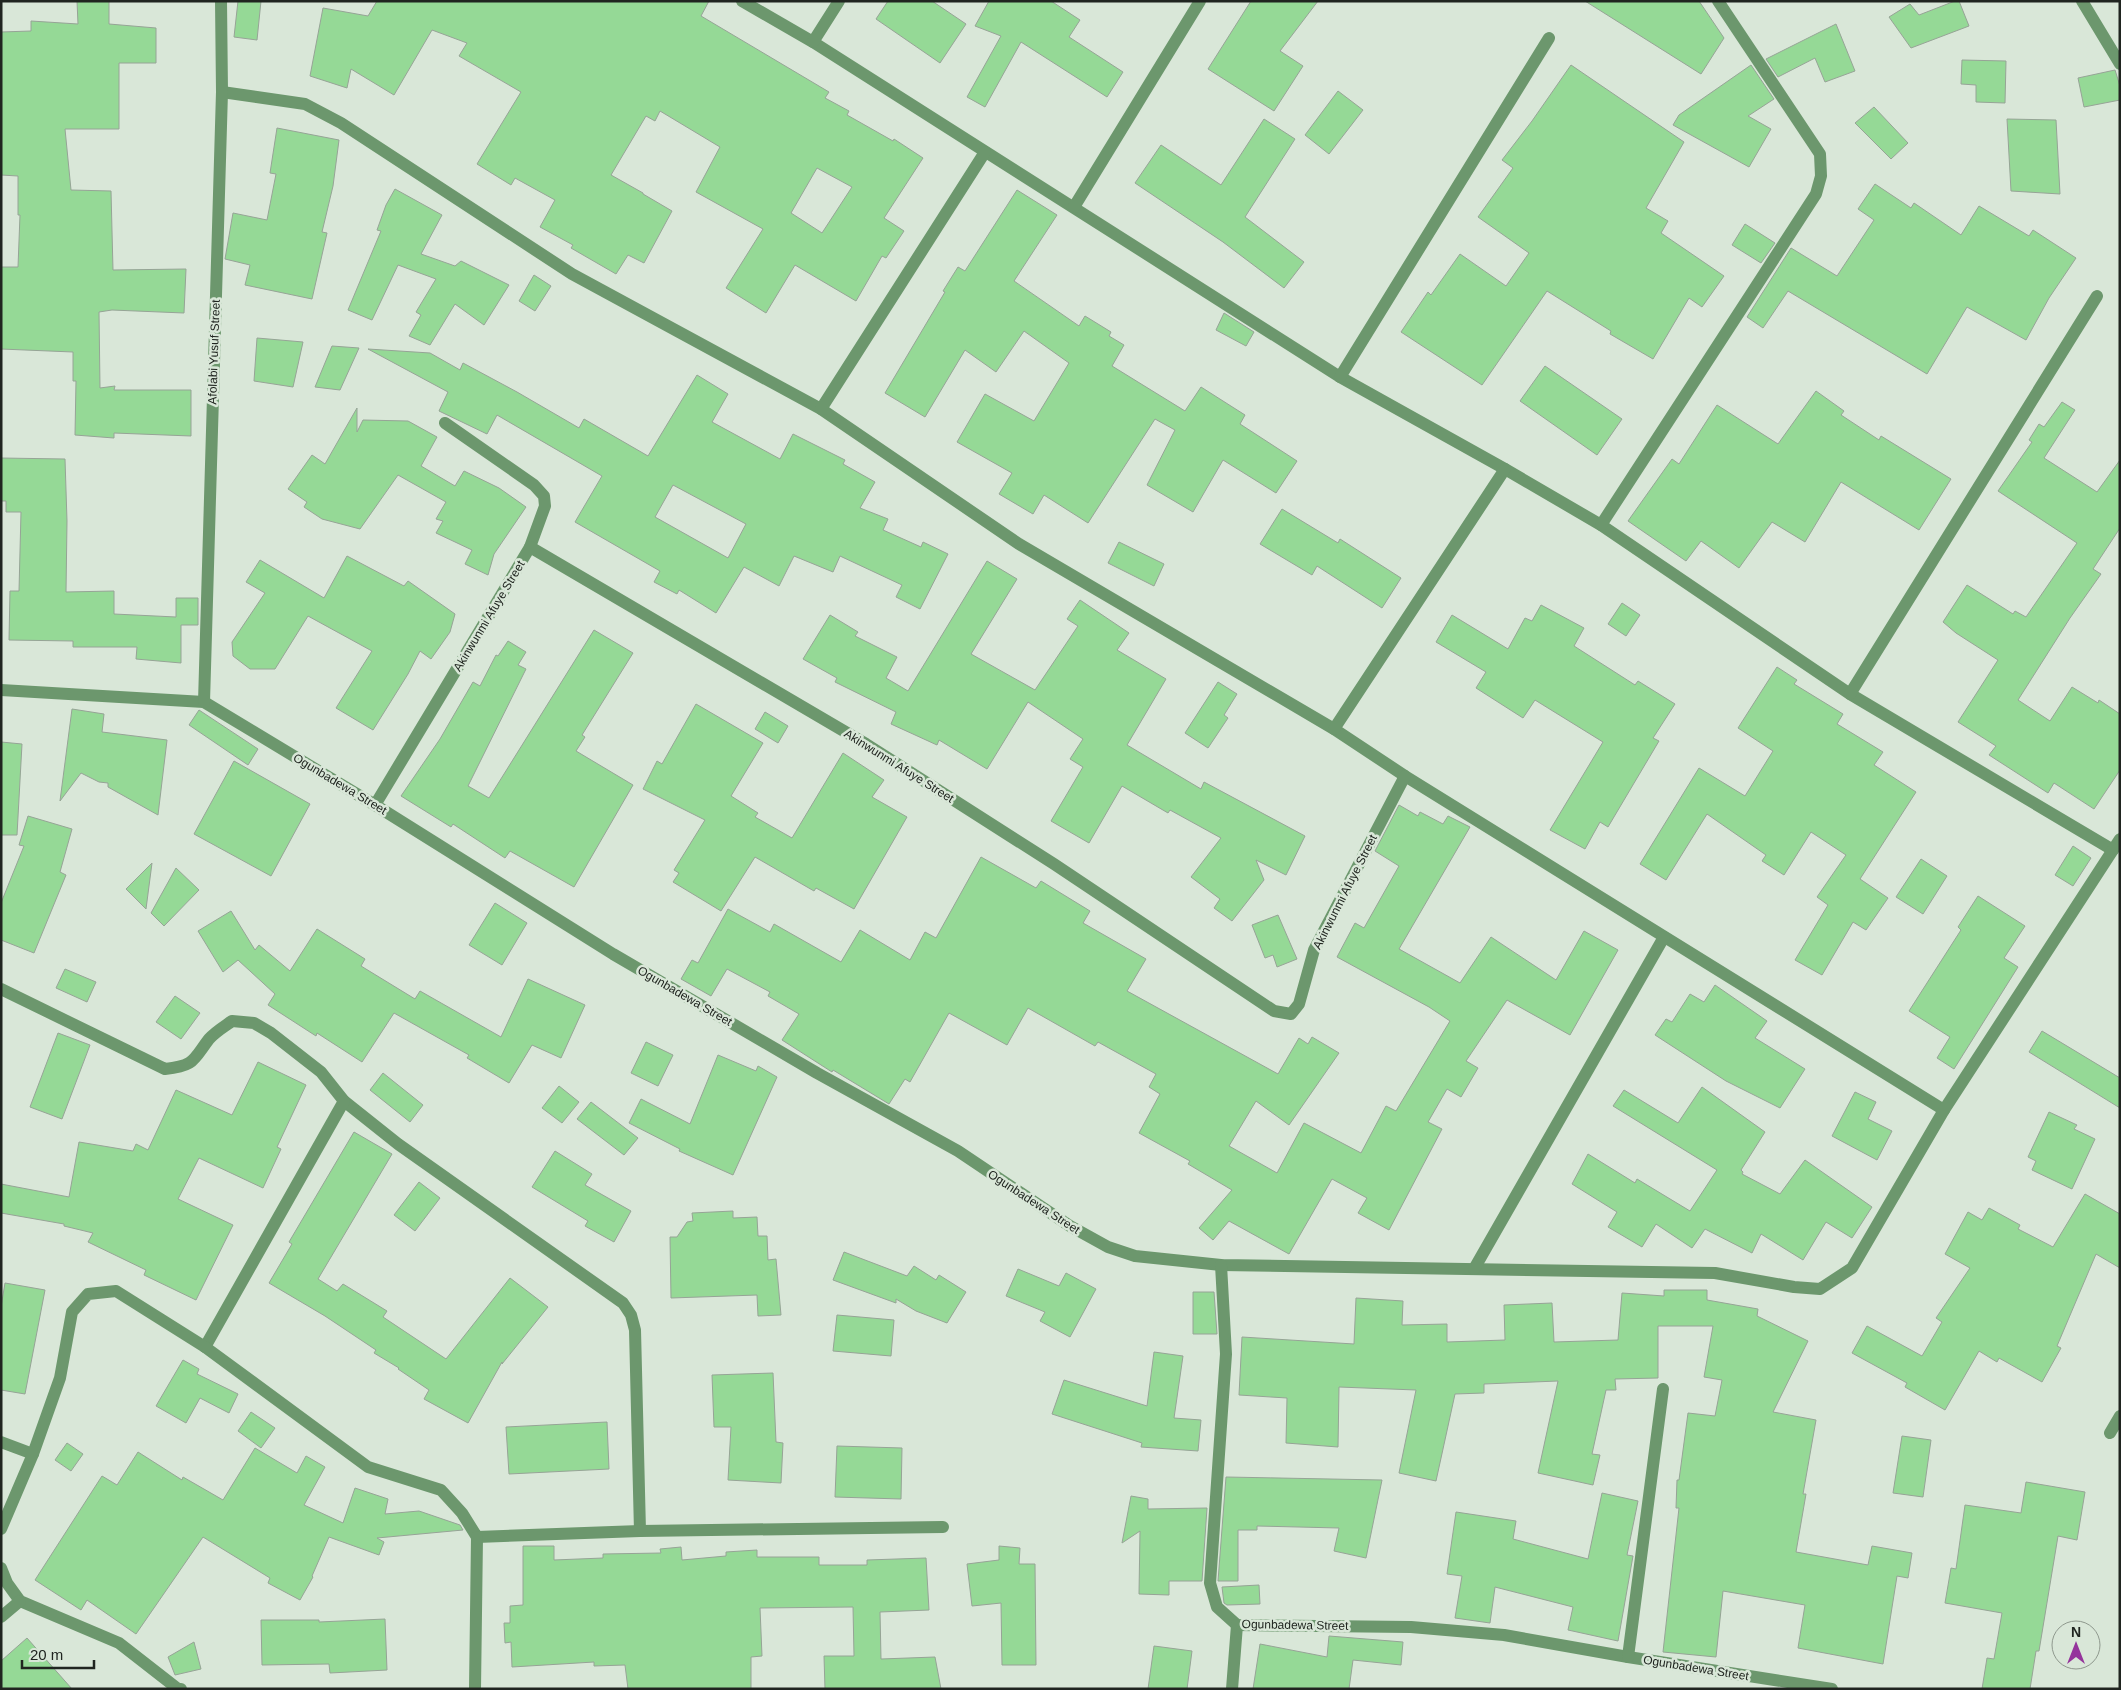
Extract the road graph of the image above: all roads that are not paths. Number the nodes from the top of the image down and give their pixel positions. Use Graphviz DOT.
graph roads {
  1 [pos="221,1"];
  2 [pos="742,1"];
  3 [pos="839,1"];
  4 [pos="1200,1"];
  5 [pos="1718,1"];
  6 [pos="2082,1"];
  7 [pos="1549,38"];
  8 [pos="813,42"];
  9 [pos="2116,49"];
  10 [pos="2120,64"];
  11 [pos="222,92"];
  12 [pos="984,152"];
  13 [pos="1074,207"];
  14 [pos="2097,296"];
  15 [pos="1340,377"];
  16 [pos="821,409"];
  17 [pos="445,423"];
  18 [pos="1505,469"];
  19 [pos="1601,525"];
  20 [pos="530,547"];
  21 [pos="1,690"];
  22 [pos="1850,694"];
  23 [pos="204,702"];
  24 [pos="1334,729"];
  25 [pos="1406,776"];
  26 [pos="375,805"];
  27 [pos="2120,839"];
  28 [pos="2113,850"];
  29 [pos="1664,937"];
  30 [pos="1,989"];
  31 [pos="344,1101"];
  32 [pos="1944,1110"];
  33 [pos="1221,1265"];
  34 [pos="1474,1269"];
  35 [pos="205,1347"];
  36 [pos="1664,1389"];
  37 [pos="2120,1416"];
  38 [pos="2110,1433"];
  39 [pos="1,1442"];
  40 [pos="33,1454"];
  41 [pos="943,1527"];
  42 [pos="1,1529"];
  43 [pos="640,1532"];
  44 [pos="477,1537"];
  45 [pos="1,1568"];
  46 [pos="20,1601"];
  47 [pos="1,1617"];
  48 [pos="1237,1625"];
  49 [pos="1628,1657"];
  50 [pos="181,1689"];
  51 [pos="475,1689"];
  52 [pos="1232,1689"];
  53 [pos="1832,1689"];
  1 -- 11 [label="street, Afolabi Yusuf Street"];
  2 -- 8 [label="street"];
  3 -- 8 [label="street"];
  4 -- 13 [label="street"];
  5 -- 19 [label="street"];
  6 -- 9 [label="street"];
  7 -- 15 [label="street"];
  8 -- 12 [label="street"];
  9 -- 10 [label="street"];
  11 -- 16 [label="street"];
  11 -- 23 [label="street, Afolabi Yusuf Street"];
  12 -- 13 [label="street"];
  12 -- 16 [label="street"];
  13 -- 15 [label="street"];
  14 -- 22 [label="street"];
  15 -- 18 [label="street"];
  16 -- 24 [label="street"];
  17 -- 20 [label="street"];
  18 -- 19 [label="street"];
  18 -- 24 [label="street"];
  19 -- 22 [label="street"];
  20 -- 25 [label="street, Akinwunmi Afuye Street"];
  20 -- 26 [label="street, Akinwunmi Afuye Street"];
  21 -- 23 [label="street, Ogunbadewa Street"];
  22 -- 28 [label="street"];
  23 -- 26 [label="street, Ogunbadewa Street"];
  24 -- 25 [label="street"];
  25 -- 29 [label="street"];
  26 -- 33 [label="street, Ogunbadewa Street"];
  27 -- 28 [label="street"];
  28 -- 32 [label="street"];
  29 -- 32 [label="street"];
  29 -- 34 [label="street"];
  30 -- 31 [label="street"];
  31 -- 35 [label="street"];
  31 -- 43 [label="street"];
  32 -- 34 [label="street"];
  33 -- 34 [label="street"];
  33 -- 48 [label="street, Ogunbadewa Street"];
  35 -- 40 [label="street"];
  35 -- 44 [label="street"];
  36 -- 49 [label="street"];
  37 -- 38 [label="street"];
  39 -- 40 [label="street"];
  40 -- 42 [label="street"];
  41 -- 43 [label="street"];
  43 -- 44 [label="street"];
  44 -- 51 [label="street"];
  45 -- 46 [label="street"];
  46 -- 47 [label="street"];
  46 -- 50 [label="street"];
  48 -- 49 [label="street, Ogunbadewa Street"];
  48 -- 52 [label="street"];
  49 -- 53 [label="street, Ogunbadewa Street"];
}
